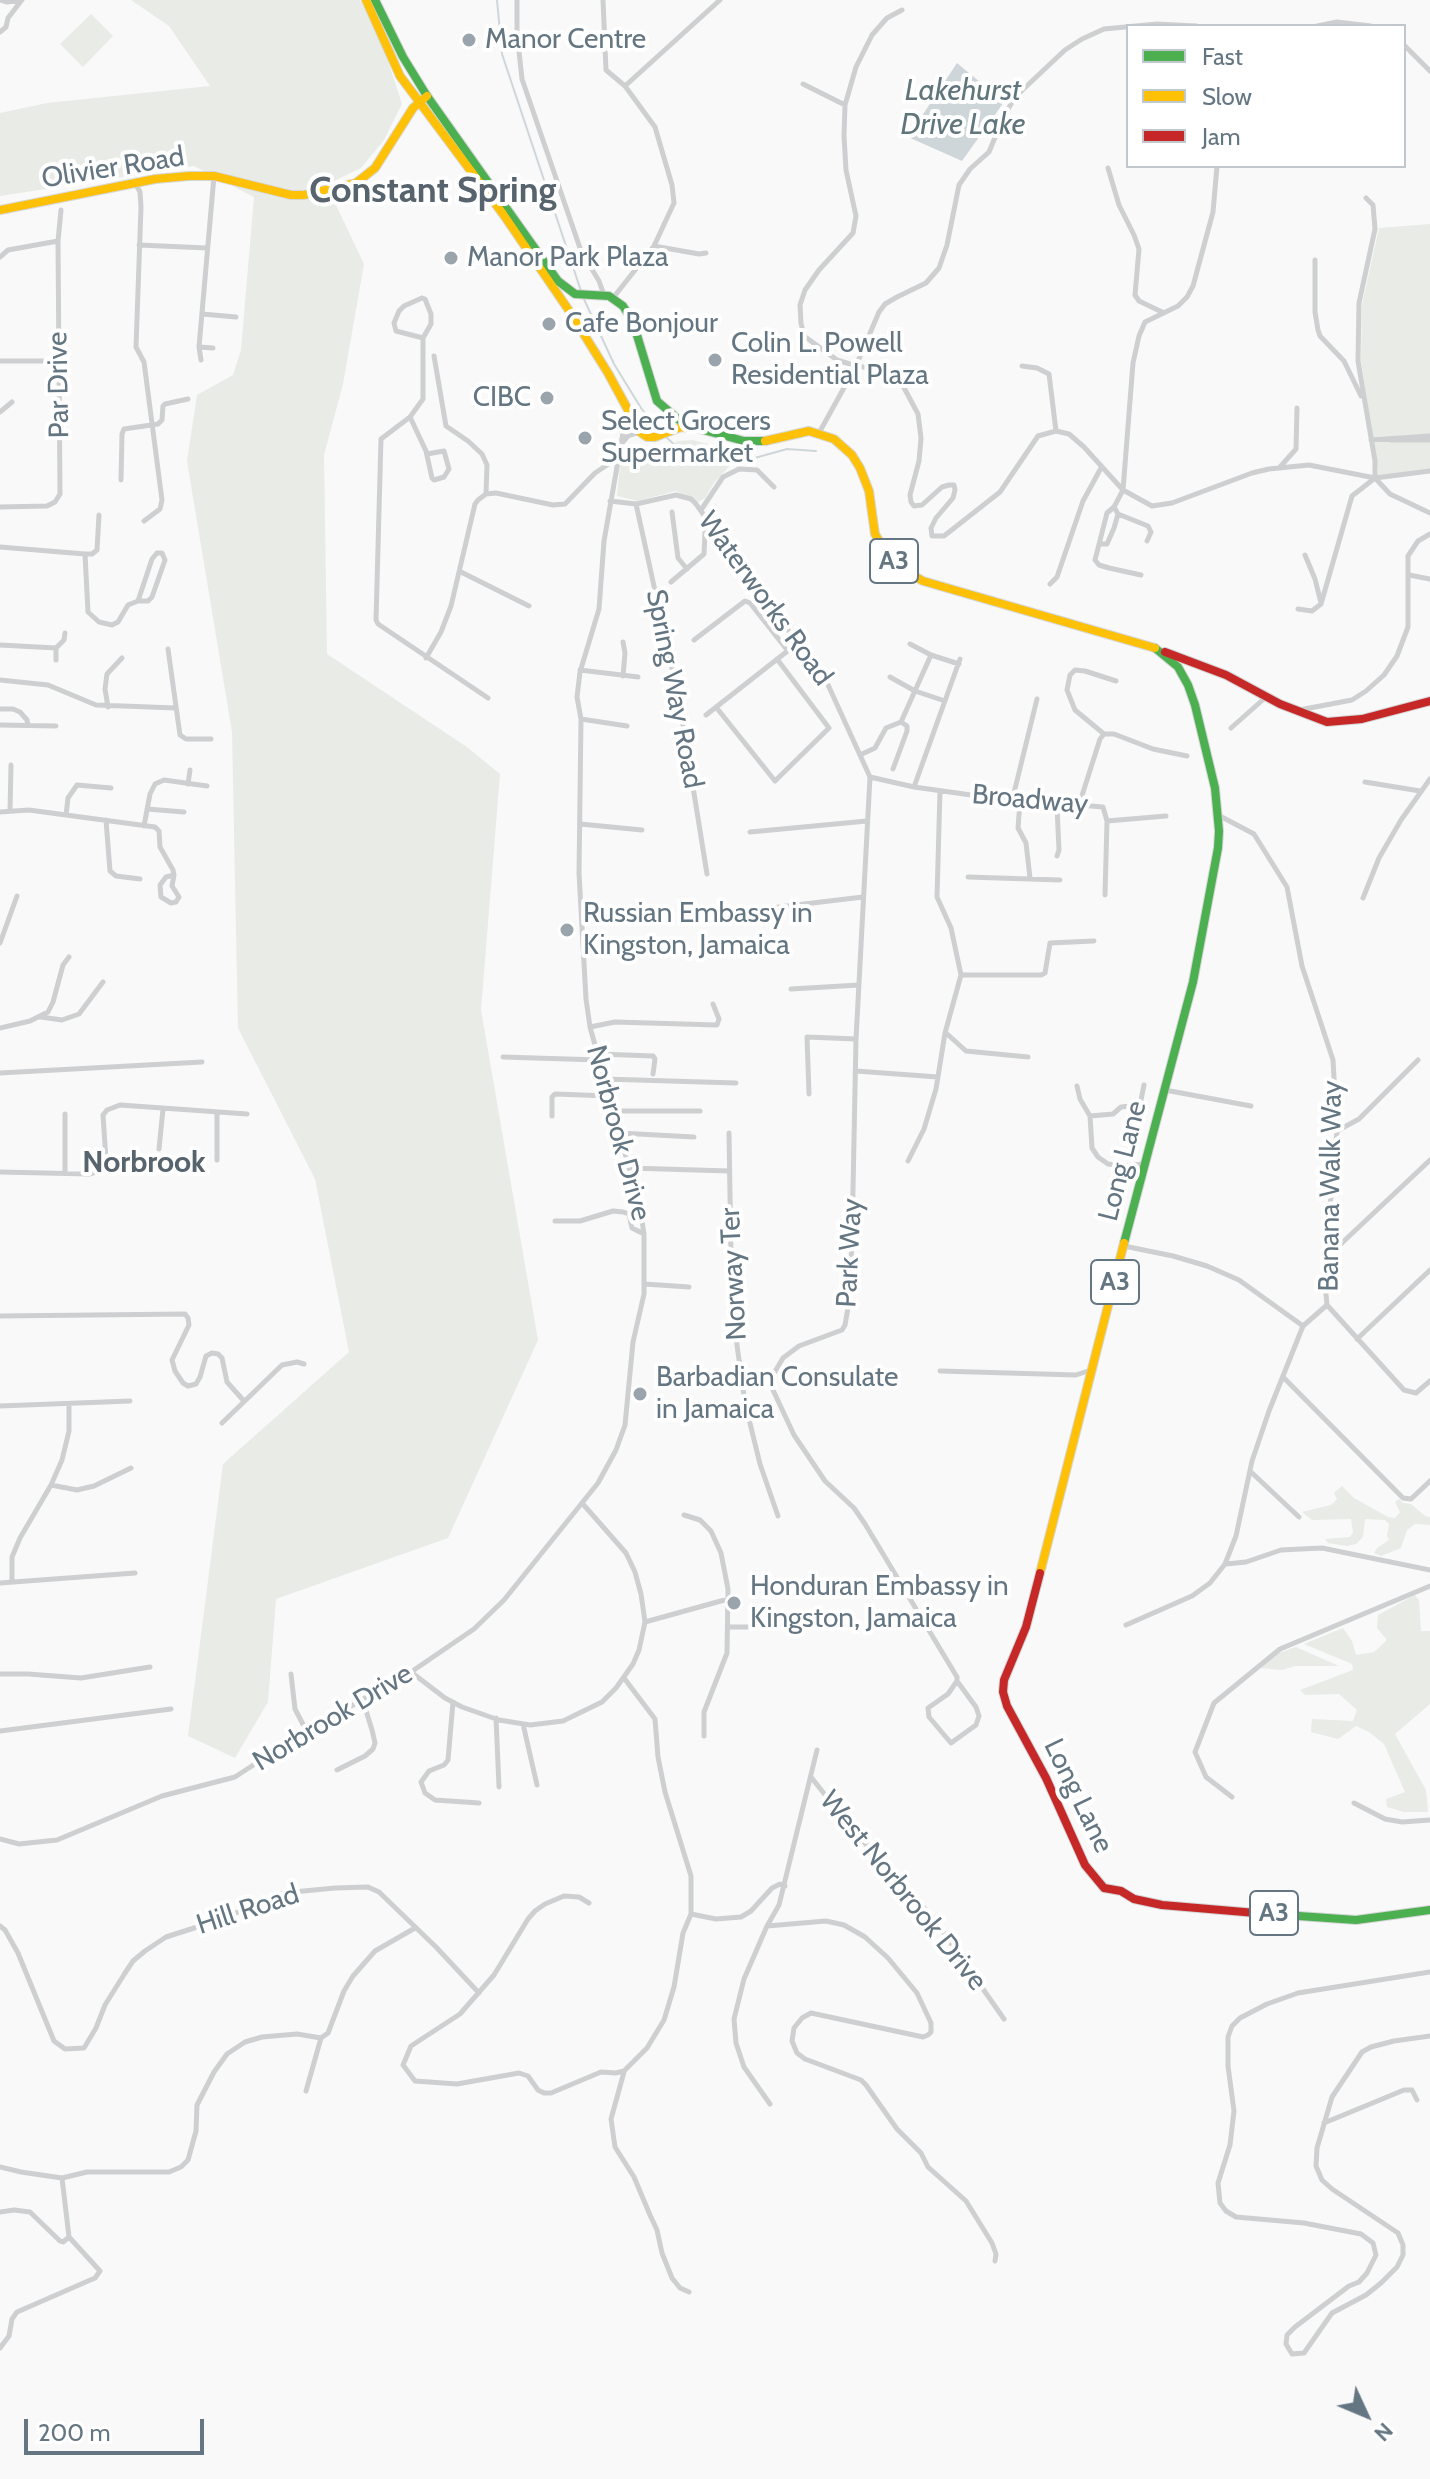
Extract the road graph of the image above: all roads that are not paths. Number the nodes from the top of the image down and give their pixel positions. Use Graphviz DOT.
graph roads {
  1 [pos="22,0"];
  2 [pos="366,0"];
  3 [pos="375,0"];
  4 [pos="517,0"];
  5 [pos="603,0"];
  6 [pos="720,0"];
  7 [pos="0,1"];
  8 [pos="902,10"];
  9 [pos="8,18"];
  10 [pos="1327,24"];
  11 [pos="1354,24"];
  12 [pos="1126,26"];
  13 [pos="0,32"];
  14 [pos="1406,47"];
  15 [pos="1430,71"];
  16 [pos="803,84"];
  17 [pos="625,86"];
  18 [pos="427,96"];
  19 [pos="418,103"];
  20 [pos="845,105"];
  21 [pos="1108,168"];
  22 [pos="1217,168"];
  23 [pos="214,176"];
  24 [pos="135,183"];
  25 [pos="1366,198"];
  26 [pos="0,210"];
  27 [pos="61,210"];
  28 [pos="58,241"];
  29 [pos="139,245"];
  30 [pos="654,246"];
  31 [pos="207,248"];
  32 [pos="706,253"];
  33 [pos="0,257"];
  34 [pos="1315,260"];
  35 [pos="581,294"];
  36 [pos="609,297"];
  37 [pos="1163,312"];
  38 [pos="202,314"];
  39 [pos="236,317"];
  40 [pos="423,338"];
  41 [pos="199,347"];
  42 [pos="213,348"];
  43 [pos="434,356"];
  44 [pos="201,360"];
  45 [pos="0,361"];
  46 [pos="58,361"];
  47 [pos="856,366"];
  48 [pos="1022,366"];
  49 [pos="608,373"];
  50 [pos="188,399"];
  51 [pos="1364,400"];
  52 [pos="12,402"];
  53 [pos="659,405"];
  54 [pos="1297,408"];
  55 [pos="627,409"];
  56 [pos="0,412"];
  57 [pos="410,417"];
  58 [pos="153,425"];
  59 [pos="703,430"];
  60 [pos="1056,431"];
  61 [pos="640,432"];
  62 [pos="666,432"];
  63 [pos="819,433"];
  64 [pos="1430,438"];
  65 [pos="1371,440"];
  66 [pos="620,445"];
  67 [pos="427,454"];
  68 [pos="617,459"];
  69 [pos="1101,468"];
  70 [pos="1279,468"];
  71 [pos="1430,471"];
  72 [pos="1375,478"];
  73 [pos="121,480"];
  74 [pos="774,487"];
  75 [pos="1123,490"];
  76 [pos="486,494"];
  77 [pos="610,501"];
  78 [pos="636,504"];
  79 [pos="0,507"];
  80 [pos="1114,507"];
  81 [pos="701,510"];
  82 [pos="672,512"];
  83 [pos="1430,513"];
  84 [pos="1118,514"];
  85 [pos="99,515"];
  86 [pos="144,521"];
  87 [pos="710,522"];
  88 [pos="1430,534"];
  89 [pos="1147,541"];
  90 [pos="1099,544"];
  91 [pos="0,547"];
  92 [pos="85,554"];
  93 [pos="1305,555"];
  94 [pos="687,569"];
  95 [pos="461,572"];
  96 [pos="1141,575"];
  97 [pos="1409,575"];
  98 [pos="1430,579"];
  99 [pos="671,582"];
  100 [pos="1050,584"];
  101 [pos="138,601"];
  102 [pos="1321,604"];
  103 [pos="529,606"];
  104 [pos="1298,609"];
  105 [pos="65,633"];
  106 [pos="694,640"];
  107 [pos="623,642"];
  108 [pos="799,642"];
  109 [pos="910,644"];
  110 [pos="0,645"];
  111 [pos="56,648"];
  112 [pos="1155,648"];
  113 [pos="168,649"];
  114 [pos="788,651"];
  115 [pos="931,655"];
  116 [pos="122,658"];
  117 [pos="426,658"];
  118 [pos="777,659"];
  119 [pos="56,660"];
  120 [pos="580,670"];
  121 [pos="623,676"];
  122 [pos="638,677"];
  123 [pos="890,677"];
  124 [pos="0,680"];
  125 [pos="1116,681"];
  126 [pos="915,691"];
  127 [pos="1266,697"];
  128 [pos="488,698"];
  129 [pos="1037,699"];
  130 [pos="945,701"];
  131 [pos="1430,701"];
  132 [pos="108,707"];
  133 [pos="716,707"];
  134 [pos="176,708"];
  135 [pos="0,709"];
  136 [pos="1294,711"];
  137 [pos="706,715"];
  138 [pos="581,719"];
  139 [pos="901,722"];
  140 [pos="0,725"];
  141 [pos="28,725"];
  142 [pos="56,726"];
  143 [pos="627,726"];
  144 [pos="1231,728"];
  145 [pos="1104,734"];
  146 [pos="211,739"];
  147 [pos="860,755"];
  148 [pos="1187,756"];
  149 [pos="11,765"];
  150 [pos="893,769"];
  151 [pos="190,770"];
  152 [pos="870,777"];
  153 [pos="1430,779"];
  154 [pos="1365,782"];
  155 [pos="188,784"];
  156 [pos="207,786"];
  157 [pos="914,787"];
  158 [pos="111,788"];
  159 [pos="940,791"];
  160 [pos="1420,791"];
  161 [pos="1012,801"];
  162 [pos="1020,802"];
  163 [pos="1079,805"];
  164 [pos="1057,807"];
  165 [pos="147,809"];
  166 [pos="10,811"];
  167 [pos="0,812"];
  168 [pos="184,812"];
  169 [pos="66,815"];
  170 [pos="1218,815"];
  171 [pos="1166,816"];
  172 [pos="106,820"];
  173 [pos="867,821"];
  174 [pos="1107,821"];
  175 [pos="580,824"];
  176 [pos="144,826"];
  177 [pos="642,830"];
  178 [pos="750,832"];
  179 [pos="1057,856"];
  180 [pos="707,874"];
  181 [pos="174,875"];
  182 [pos="968,877"];
  183 [pos="140,879"];
  184 [pos="1030,879"];
  185 [pos="1060,880"];
  186 [pos="1105,895"];
  187 [pos="17,896"];
  188 [pos="863,897"];
  189 [pos="1363,898"];
  190 [pos="737,912"];
  191 [pos="1094,941"];
  192 [pos="0,943"];
  193 [pos="69,957"];
  194 [pos="961,975"];
  195 [pos="103,982"];
  196 [pos="859,985"];
  197 [pos="791,989"];
  198 [pos="713,1004"];
  199 [pos="41,1017"];
  200 [pos="590,1027"];
  201 [pos="0,1028"];
  202 [pos="945,1033"];
  203 [pos="856,1039"];
  204 [pos="503,1057"];
  205 [pos="599,1057"];
  206 [pos="1028,1057"];
  207 [pos="1418,1060"];
  208 [pos="202,1062"];
  209 [pos="856,1071"];
  210 [pos="0,1073"];
  211 [pos="653,1074"];
  212 [pos="938,1077"];
  213 [pos="604,1079"];
  214 [pos="736,1083"];
  215 [pos="1144,1085"];
  216 [pos="1077,1086"];
  217 [pos="1164,1090"];
  218 [pos="809,1094"];
  219 [pos="609,1096"];
  220 [pos="1251,1106"];
  221 [pos="163,1109"];
  222 [pos="613,1111"];
  223 [pos="700,1111"];
  224 [pos="217,1112"];
  225 [pos="65,1114"];
  226 [pos="247,1114"];
  227 [pos="552,1116"];
  228 [pos="1090,1116"];
  229 [pos="1337,1131"];
  230 [pos="619,1133"];
  231 [pos="729,1133"];
  232 [pos="694,1137"];
  233 [pos="159,1149"];
  234 [pos="217,1160"];
  235 [pos="1430,1160"];
  236 [pos="908,1161"];
  237 [pos="1145,1164"];
  238 [pos="629,1168"];
  239 [pos="729,1171"];
  240 [pos="0,1172"];
  241 [pos="65,1173"];
  242 [pos="555,1221"];
  243 [pos="644,1234"];
  244 [pos="1124,1246"];
  245 [pos="1326,1258"];
  246 [pos="1430,1270"];
  247 [pos="644,1284"];
  248 [pos="689,1287"];
  249 [pos="1327,1305"];
  250 [pos="0,1316"];
  251 [pos="1303,1326"];
  252 [pos="1357,1339"];
  253 [pos="304,1364"];
  254 [pos="1092,1370"];
  255 [pos="940,1371"];
  256 [pos="1076,1375"];
  257 [pos="1283,1377"];
  258 [pos="1430,1381"];
  259 [pos="1088,1385"];
  260 [pos="130,1401"];
  261 [pos="244,1401"];
  262 [pos="69,1404"];
  263 [pos="0,1406"];
  264 [pos="222,1423"];
  265 [pos="131,1468"];
  266 [pos="1250,1471"];
  267 [pos="1430,1481"];
  268 [pos="51,1485"];
  269 [pos="582,1503"];
  270 [pos="684,1515"];
  271 [pos="778,1516"];
  272 [pos="1299,1517"];
  273 [pos="1225,1564"];
  274 [pos="1430,1570"];
  275 [pos="135,1573"];
  276 [pos="12,1582"];
  277 [pos="0,1583"];
  278 [pos="1430,1586"];
  279 [pos="728,1599"];
  280 [pos="645,1622"];
  281 [pos="1126,1625"];
  282 [pos="728,1627"];
  283 [pos="747,1627"];
  284 [pos="150,1667"];
  285 [pos="411,1672"];
  286 [pos="0,1674"];
  287 [pos="291,1674"];
  288 [pos="624,1678"];
  289 [pos="957,1681"];
  290 [pos="363,1701"];
  291 [pos="453,1702"];
  292 [pos="171,1709"];
  293 [pos="496,1718"];
  294 [pos="523,1724"];
  295 [pos="0,1731"];
  296 [pos="307,1732"];
  297 [pos="704,1736"];
  298 [pos="817,1750"];
  299 [pos="337,1770"];
  300 [pos="811,1777"];
  301 [pos="537,1785"];
  302 [pos="499,1787"];
  303 [pos="1232,1797"];
  304 [pos="479,1803"];
  305 [pos="1354,1803"];
  306 [pos="1430,1820"];
  307 [pos="0,1839"];
  308 [pos="785,1886"];
  309 [pos="589,1903"];
  310 [pos="1430,1910"];
  311 [pos="691,1914"];
  312 [pos="0,1926"];
  313 [pos="767,1926"];
  314 [pos="415,1928"];
  315 [pos="1430,1972"];
  316 [pos="479,1993"];
  317 [pos="1004,2019"];
  318 [pos="1430,2036"];
  319 [pos="321,2038"];
  320 [pos="624,2071"];
  321 [pos="306,2091"];
  322 [pos="1417,2100"];
  323 [pos="770,2104"];
  324 [pos="1323,2124"];
  325 [pos="0,2167"];
  326 [pos="62,2178"];
  327 [pos="0,2212"];
  328 [pos="69,2237"];
  329 [pos="995,2261"];
  330 [pos="689,2292"];
  331 [pos="0,2348"];
  1 -- 7 [label="street"];
  1 -- 9 [label="street"];
  2 -- 19 [label="main road"];
  3 -- 18 [label="main road"];
  4 -- 36 [label="street"];
  5 -- 17 [label="street"];
  6 -- 17 [label="street"];
  7 -- 9 [label="street"];
  8 -- 20 [label="street"];
  9 -- 13 [label="street"];
  10 -- 11 [label="street"];
  12 -- 47 [label="street"];
  14 -- 15 [label="street"];
  16 -- 20 [label="street"];
  17 -- 30 [label="street"];
  18 -- 19 [label="main road, Olivier Road"];
  18 -- 35 [label="main road"];
  19 -- 23 [label="main road, Olivier Road"];
  19 -- 49 [label="main road"];
  20 -- 47 [label="street"];
  21 -- 37 [label="street"];
  22 -- 37 [label="street"];
  23 -- 24 [label="main road, Olivier Road"];
  23 -- 31 [label="street"];
  24 -- 26 [label="main road, Olivier Road"];
  24 -- 29 [label="street"];
  25 -- 51 [label="street"];
  27 -- 28 [label="street, Par Drive"];
  28 -- 33 [label="street"];
  28 -- 46 [label="street, Par Drive"];
  29 -- 31 [label="street"];
  29 -- 58 [label="street"];
  30 -- 32 [label="street"];
  30 -- 36 [label="street"];
  31 -- 38 [label="street"];
  34 -- 51 [label="street"];
  35 -- 36 [label="main road"];
  35 -- 49 [label="main road"];
  36 -- 53 [label="main road"];
  37 -- 75 [label="street"];
  38 -- 39 [label="street"];
  38 -- 41 [label="street"];
  40 -- 40 [label="street"];
  40 -- 57 [label="street"];
  41 -- 42 [label="street"];
  41 -- 44 [label="street"];
  43 -- 76 [label="street"];
  45 -- 46 [label="street"];
  46 -- 79 [label="street, Par Drive"];
  47 -- 60 [label="street"];
  47 -- 63 [label="street"];
  48 -- 60 [label="street"];
  49 -- 55 [label="main road"];
  50 -- 58 [label="street"];
  51 -- 65 [label="street"];
  52 -- 56 [label="street"];
  53 -- 59 [label="main road"];
  53 -- 62 [label="main road"];
  54 -- 70 [label="street"];
  55 -- 61 [label="main road"];
  55 -- 66 [label="street, Norbrook Drive"];
  57 -- 67 [label="street"];
  57 -- 117 [label="street"];
  58 -- 73 [label="street"];
  58 -- 86 [label="street"];
  59 -- 62 [label="main road"];
  59 -- 63 [label="main road"];
  60 -- 69 [label="street"];
  61 -- 62 [label="main road"];
  61 -- 66 [label="street"];
  63 -- 112 [label="main road, A3"];
  64 -- 65 [label="street"];
  65 -- 72 [label="street"];
  66 -- 68 [label="street, Norbrook Drive"];
  67 -- 67 [label="street"];
  68 -- 76 [label="street"];
  68 -- 77 [label="street, Norbrook Drive"];
  69 -- 75 [label="street"];
  69 -- 100 [label="street"];
  70 -- 72 [label="street"];
  70 -- 75 [label="street"];
  71 -- 72 [label="street"];
  72 -- 83 [label="street"];
  72 -- 102 [label="street"];
  74 -- 81 [label="street"];
  75 -- 80 [label="street"];
  76 -- 95 [label="street"];
  77 -- 78 [label="street, Waterworks Road"];
  77 -- 120 [label="street, Norbrook Drive"];
  78 -- 81 [label="street, Waterworks Road"];
  78 -- 180 [label="street, Spring Way Road"];
  80 -- 84 [label="street"];
  80 -- 90 [label="street"];
  81 -- 87 [label="street, Waterworks Road"];
  82 -- 94 [label="street"];
  84 -- 89 [label="street"];
  84 -- 90 [label="street"];
  85 -- 92 [label="street"];
  87 -- 94 [label="street"];
  87 -- 108 [label="street, Waterworks Road"];
  88 -- 97 [label="street"];
  90 -- 96 [label="street"];
  91 -- 92 [label="street"];
  92 -- 101 [label="street"];
  93 -- 102 [label="street"];
  94 -- 99 [label="street"];
  95 -- 103 [label="street"];
  95 -- 117 [label="street"];
  97 -- 98 [label="street"];
  97 -- 136 [label="street"];
  101 -- 101 [label="street"];
  102 -- 104 [label="street"];
  105 -- 111 [label="street"];
  106 -- 114 [label="street"];
  107 -- 121 [label="street"];
  108 -- 114 [label="street"];
  108 -- 147 [label="street, Waterworks Road"];
  109 -- 115 [label="street"];
  110 -- 111 [label="street"];
  111 -- 119 [label="street"];
  112 -- 127 [label="main road"];
  112 -- 170 [label="main road, Long Lane / A3"];
  113 -- 134 [label="street"];
  114 -- 118 [label="street"];
  115 -- 126 [label="street"];
  115 -- 130 [label="street"];
  116 -- 132 [label="street"];
  117 -- 128 [label="street"];
  118 -- 133 [label="street"];
  118 -- 133 [label="street"];
  120 -- 121 [label="street"];
  120 -- 138 [label="street, Norbrook Drive"];
  121 -- 122 [label="street"];
  123 -- 126 [label="street"];
  124 -- 132 [label="street"];
  125 -- 145 [label="street"];
  126 -- 130 [label="street"];
  126 -- 139 [label="street"];
  127 -- 136 [label="main road"];
  127 -- 144 [label="street"];
  129 -- 161 [label="street"];
  130 -- 157 [label="street"];
  131 -- 136 [label="main road"];
  132 -- 134 [label="street"];
  133 -- 137 [label="street"];
  134 -- 146 [label="street"];
  135 -- 141 [label="street"];
  138 -- 143 [label="street"];
  138 -- 175 [label="street, Norbrook Drive"];
  139 -- 147 [label="street"];
  139 -- 150 [label="street"];
  140 -- 141 [label="street"];
  141 -- 142 [label="street"];
  145 -- 148 [label="street"];
  145 -- 163 [label="street"];
  147 -- 152 [label="street, Waterworks Road"];
  149 -- 166 [label="street"];
  151 -- 155 [label="street"];
  152 -- 157 [label="street, Broadway"];
  152 -- 173 [label="street, Park Way"];
  153 -- 160 [label="street"];
  154 -- 160 [label="street"];
  155 -- 156 [label="street"];
  155 -- 165 [label="street"];
  157 -- 159 [label="street, Broadway"];
  158 -- 169 [label="street"];
  159 -- 161 [label="street, Broadway"];
  159 -- 194 [label="street"];
  160 -- 189 [label="street"];
  161 -- 162 [label="street, Broadway"];
  162 -- 164 [label="street, Broadway"];
  162 -- 184 [label="street"];
  163 -- 164 [label="street, Broadway"];
  163 -- 174 [label="street, Broadway"];
  164 -- 179 [label="street"];
  165 -- 168 [label="street"];
  165 -- 176 [label="street"];
  166 -- 167 [label="street"];
  166 -- 169 [label="street"];
  169 -- 172 [label="street"];
  170 -- 217 [label="main road, Long Lane / A3"];
  170 -- 229 [label="street, Banana Walk Way"];
  171 -- 174 [label="street"];
  172 -- 176 [label="street"];
  172 -- 183 [label="street"];
  173 -- 178 [label="street"];
  173 -- 188 [label="street, Park Way"];
  174 -- 186 [label="street, Broadway"];
  175 -- 177 [label="street"];
  175 -- 200 [label="street, Norbrook Drive"];
  176 -- 181 [label="street"];
  181 -- 181 [label="street"];
  182 -- 184 [label="street"];
  184 -- 185 [label="street"];
  187 -- 192 [label="street"];
  188 -- 190 [label="street"];
  188 -- 196 [label="street, Park Way"];
  191 -- 194 [label="street"];
  193 -- 199 [label="street"];
  194 -- 202 [label="street"];
  195 -- 199 [label="street"];
  196 -- 197 [label="street"];
  196 -- 203 [label="street, Park Way"];
  198 -- 200 [label="street"];
  199 -- 201 [label="street"];
  200 -- 205 [label="street, Norbrook Drive"];
  202 -- 206 [label="street"];
  202 -- 212 [label="street"];
  203 -- 209 [label="street, Park Way"];
  203 -- 218 [label="street"];
  204 -- 205 [label="street"];
  205 -- 211 [label="street"];
  205 -- 213 [label="street, Norbrook Drive"];
  207 -- 229 [label="street"];
  208 -- 210 [label="street"];
  209 -- 212 [label="street"];
  209 -- 289 [label="street, Park Way"];
  212 -- 236 [label="street"];
  213 -- 214 [label="street"];
  213 -- 219 [label="street, Norbrook Drive"];
  215 -- 228 [label="street"];
  216 -- 228 [label="street"];
  217 -- 220 [label="street"];
  217 -- 237 [label="main road, Long Lane / A3"];
  219 -- 222 [label="street, Norbrook Drive"];
  219 -- 227 [label="street"];
  221 -- 224 [label="street"];
  221 -- 233 [label="street"];
  221 -- 241 [label="street"];
  222 -- 223 [label="street"];
  222 -- 230 [label="street, Norbrook Drive"];
  224 -- 226 [label="street"];
  224 -- 234 [label="street"];
  225 -- 241 [label="street"];
  228 -- 237 [label="street"];
  229 -- 245 [label="street, Banana Walk Way"];
  230 -- 232 [label="street"];
  230 -- 238 [label="street, Norbrook Drive"];
  231 -- 239 [label="street, Norway Ter"];
  235 -- 245 [label="street"];
  237 -- 244 [label="main road, Long Lane / A3"];
  238 -- 239 [label="street, Norway Ter"];
  238 -- 243 [label="street, Norbrook Drive"];
  239 -- 271 [label="street, Norway Ter"];
  240 -- 241 [label="street"];
  242 -- 243 [label="street"];
  243 -- 247 [label="street, Norbrook Drive"];
  244 -- 251 [label="street"];
  244 -- 254 [label="main road, Long Lane / A3"];
  245 -- 249 [label="street, Banana Walk Way"];
  246 -- 252 [label="street"];
  247 -- 248 [label="street"];
  247 -- 269 [label="street, Norbrook Drive"];
  249 -- 251 [label="street"];
  249 -- 252 [label="street, Banana Walk Way"];
  250 -- 261 [label="street"];
  251 -- 257 [label="street"];
  252 -- 258 [label="street, Banana Walk Way"];
  253 -- 261 [label="street"];
  254 -- 256 [label="street"];
  254 -- 259 [label="main road, Long Lane / A3"];
  255 -- 256 [label="street"];
  256 -- 259 [label="street"];
  257 -- 266 [label="street"];
  257 -- 267 [label="street"];
  259 -- 310 [label="main road, Long Lane / A3"];
  260 -- 262 [label="street"];
  261 -- 264 [label="street"];
  262 -- 263 [label="street"];
  262 -- 268 [label="street"];
  265 -- 268 [label="street"];
  266 -- 272 [label="street"];
  266 -- 273 [label="street"];
  268 -- 276 [label="street"];
  269 -- 280 [label="street"];
  269 -- 285 [label="street, Norbrook Drive"];
  270 -- 279 [label="street"];
  273 -- 274 [label="street"];
  273 -- 281 [label="street"];
  275 -- 276 [label="street"];
  276 -- 277 [label="street"];
  278 -- 303 [label="street"];
  279 -- 280 [label="street"];
  279 -- 282 [label="street"];
  280 -- 288 [label="street"];
  282 -- 283 [label="street"];
  282 -- 297 [label="street"];
  284 -- 286 [label="street"];
  285 -- 290 [label="street, Norbrook Drive"];
  285 -- 291 [label="street"];
  287 -- 296 [label="street"];
  288 -- 294 [label="street"];
  288 -- 311 [label="street"];
  289 -- 289 [label="street, Park Way"];
  290 -- 296 [label="street, Norbrook Drive"];
  290 -- 299 [label="street"];
  291 -- 293 [label="street"];
  291 -- 304 [label="street"];
  292 -- 295 [label="street"];
  293 -- 294 [label="street"];
  293 -- 302 [label="street"];
  294 -- 301 [label="street"];
  296 -- 307 [label="street, Norbrook Drive"];
  298 -- 300 [label="street"];
  300 -- 308 [label="street, West Norbrook Drive"];
  300 -- 317 [label="street, West Norbrook Drive"];
  305 -- 306 [label="street"];
  308 -- 311 [label="street"];
  308 -- 313 [label="street, West Norbrook Drive"];
  309 -- 316 [label="street"];
  311 -- 320 [label="street"];
  312 -- 314 [label="street, Hill Road"];
  313 -- 323 [label="street, West Norbrook Drive"];
  313 -- 329 [label="street"];
  314 -- 316 [label="street, Hill Road"];
  314 -- 319 [label="street"];
  315 -- 324 [label="street"];
  316 -- 320 [label="street"];
  318 -- 324 [label="street"];
  319 -- 321 [label="street"];
  319 -- 326 [label="street"];
  320 -- 330 [label="street"];
  322 -- 324 [label="street"];
  325 -- 326 [label="street"];
  326 -- 328 [label="street"];
  327 -- 328 [label="street"];
  328 -- 331 [label="street"];
}
